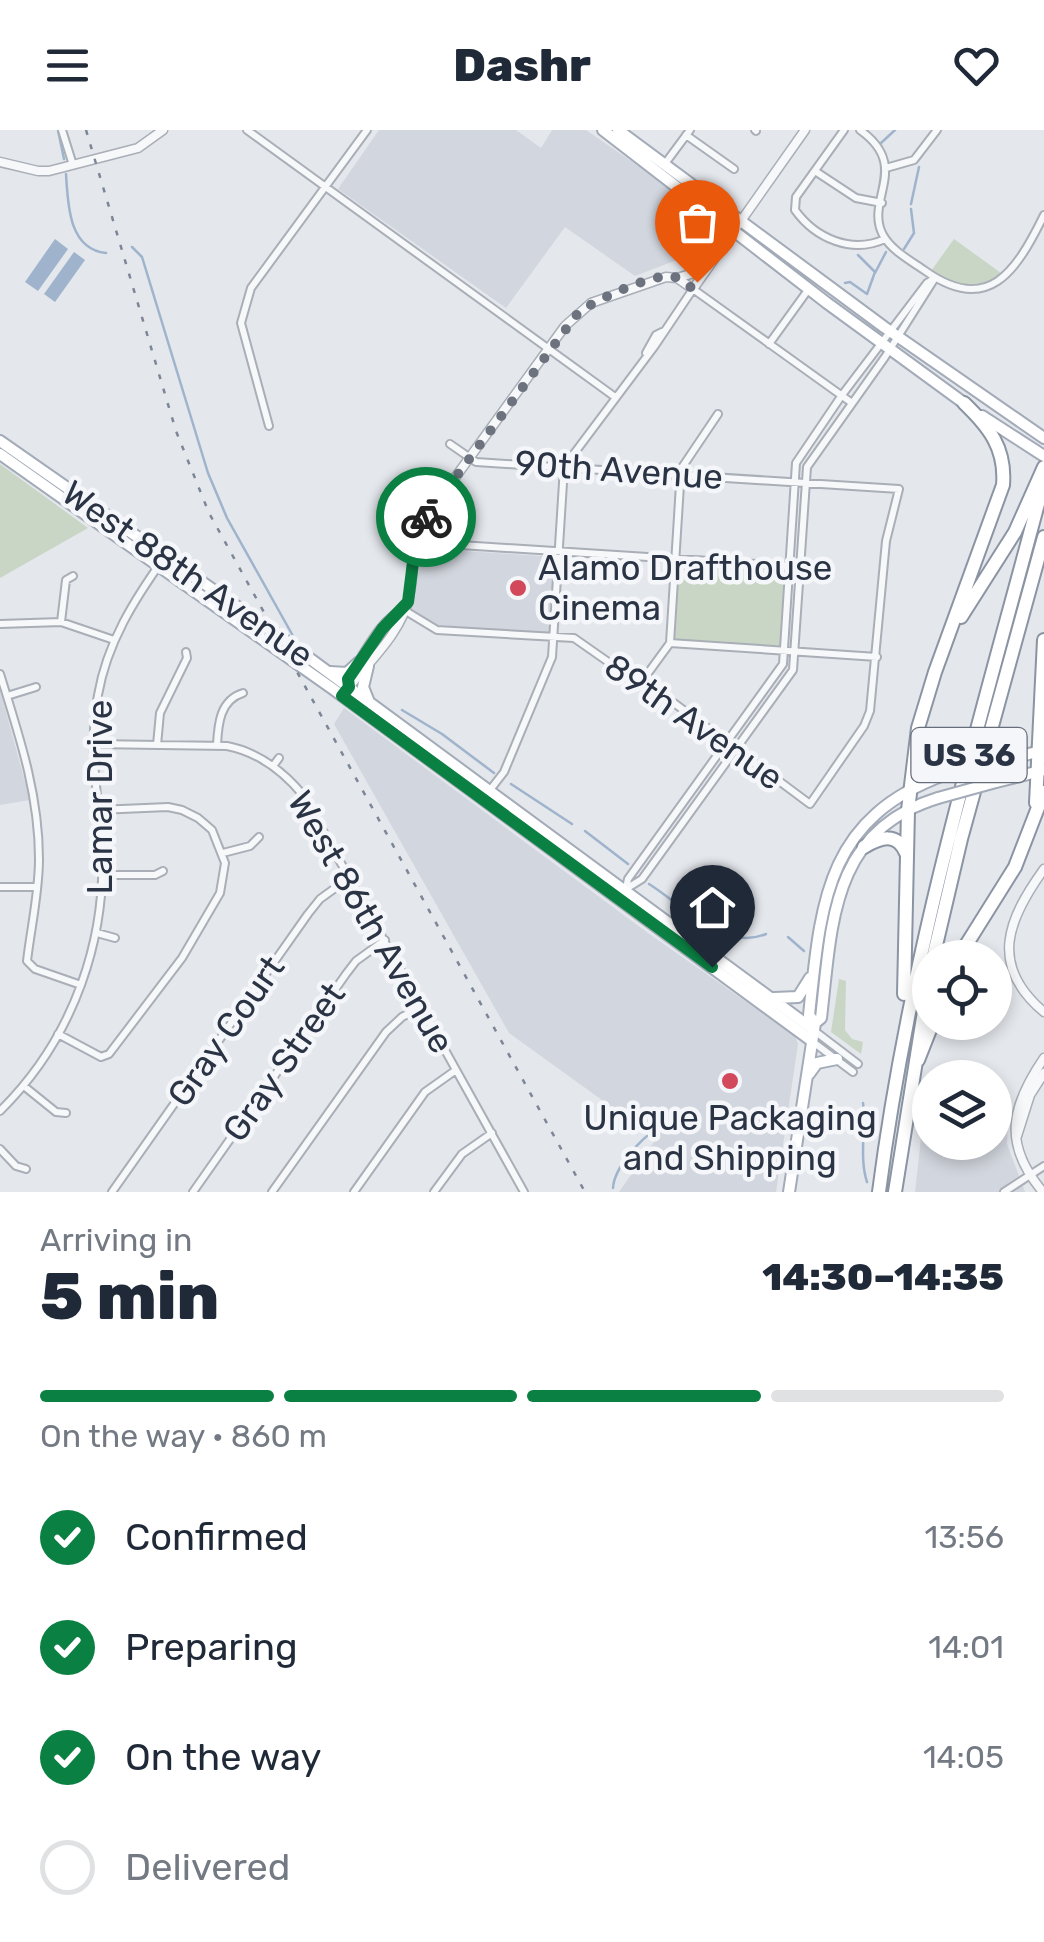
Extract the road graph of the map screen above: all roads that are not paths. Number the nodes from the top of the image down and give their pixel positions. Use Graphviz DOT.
graph roads {
  1 [pos="62,130"];
  2 [pos="163,130"];
  3 [pos="246,130"];
  4 [pos="368,130"];
  5 [pos="603,130"];
  6 [pos="618,130"];
  7 [pos="806,130"];
  8 [pos="844,130"];
  9 [pos="860,130"];
  10 [pos="937,130"];
  11 [pos="688,132"];
  12 [pos="0,162"];
  13 [pos="73,164"];
  14 [pos="662,168"];
  15 [pos="886,168"];
  16 [pos="734,169"];
  17 [pos="815,171"];
  18 [pos="325,188"];
  19 [pos="882,203"];
  20 [pos="1044,215"];
  21 [pos="739,226"];
  22 [pos="885,239"];
  23 [pos="718,254"];
  24 [pos="678,278"];
  25 [pos="935,278"];
  26 [pos="693,289"];
  27 [pos="809,289"];
  28 [pos="895,333"];
  29 [pos="769,344"];
  30 [pos="886,346"];
  31 [pos="548,348"];
  32 [pos="842,396"];
  33 [pos="615,397"];
  34 [pos="852,403"];
  35 [pos="964,403"];
  36 [pos="718,414"];
  37 [pos="270,426"];
  38 [pos="1040,435"];
  39 [pos="0,441"];
  40 [pos="450,444"];
  41 [pos="0,454"];
  42 [pos="1044,456"];
  43 [pos="468,457"];
  44 [pos="1044,466"];
  45 [pos="564,468"];
  46 [pos="680,474"];
  47 [pos="793,481"];
  48 [pos="804,481"];
  49 [pos="1044,481"];
  50 [pos="1044,502"];
  51 [pos="1044,537"];
  52 [pos="415,542"];
  53 [pos="558,552"];
  54 [pos="1044,557"];
  55 [pos="674,560"];
  56 [pos="161,562"];
  57 [pos="789,566"];
  58 [pos="801,567"];
  59 [pos="73,576"];
  60 [pos="404,610"];
  61 [pos="388,621"];
  62 [pos="61,622"];
  63 [pos="0,624"];
  64 [pos="554,637"];
  65 [pos="114,640"];
  66 [pos="1044,640"];
  67 [pos="670,643"];
  68 [pos="784,651"];
  69 [pos="186,652"];
  70 [pos="795,652"];
  71 [pos="877,656"];
  72 [pos="367,662"];
  73 [pos="936,667"];
  74 [pos="326,670"];
  75 [pos="0,674"];
  76 [pos="643,680"];
  77 [pos="36,687"];
  78 [pos="346,691"];
  79 [pos="243,693"];
  80 [pos="7,696"];
  81 [pos="369,703"];
  82 [pos="1043,713"];
  83 [pos="727,741"];
  84 [pos="94,744"];
  85 [pos="157,744"];
  86 [pos="218,745"];
  87 [pos="736,747"];
  88 [pos="1042,750"];
  89 [pos="279,758"];
  90 [pos="273,766"];
  91 [pos="1041,771"];
  92 [pos="910,789"];
  93 [pos="489,791"];
  94 [pos="1044,792"];
  95 [pos="98,810"];
  96 [pos="908,810"];
  97 [pos="1035,814"];
  98 [pos="259,836"];
  99 [pos="864,847"];
  100 [pos="223,854"];
  101 [pos="908,861"];
  102 [pos="1044,869"];
  103 [pos="162,871"];
  104 [pos="103,875"];
  105 [pos="349,878"];
  106 [pos="38,886"];
  107 [pos="0,887"];
  108 [pos="626,889"];
  109 [pos="97,933"];
  110 [pos="116,938"];
  111 [pos="385,940"];
  112 [pos="940,940"];
  113 [pos="941,940"];
  114 [pos="969,940"];
  115 [pos="814,968"];
  116 [pos="81,985"];
  117 [pos="772,998"];
  118 [pos="422,1007"];
  119 [pos="1044,1012"];
  120 [pos="814,1031"];
  121 [pos="904,1031"];
  122 [pos="58,1034"];
  123 [pos="920,1040"];
  124 [pos="922,1040"];
  125 [pos="926,1040"];
  126 [pos="1044,1058"];
  127 [pos="837,1059"];
  128 [pos="918,1060"];
  129 [pos="456,1070"];
  130 [pos="1044,1073"];
  131 [pos="806,1079"];
  132 [pos="25,1086"];
  133 [pos="912,1100"];
  134 [pos="0,1111"];
  135 [pos="66,1113"];
  136 [pos="492,1132"];
  137 [pos="1017,1136"];
  138 [pos="0,1149"];
  139 [pos="1044,1166"];
  140 [pos="26,1170"];
  141 [pos="1029,1175"];
  142 [pos="112,1192"];
  143 [pos="193,1192"];
  144 [pos="272,1192"];
  145 [pos="354,1192"];
  146 [pos="434,1192"];
  147 [pos="524,1192"];
  148 [pos="789,1192"];
  149 [pos="882,1192"];
  150 [pos="898,1192"];
  151 [pos="1004,1192"];
  152 [pos="1042,1192"];
  1 -- 13 [label="street"];
  2 -- 13 [label="street"];
  3 -- 18 [label="street"];
  4 -- 18 [label="street"];
  5 -- 14 [label="main road"];
  6 -- 14 [label="main road"];
  7 -- 21 [label="street"];
  8 -- 17 [label="street"];
  9 -- 15 [label="street"];
  10 -- 15 [label="street"];
  11 -- 14 [label="street"];
  11 -- 16 [label="street"];
  12 -- 13 [label="street"];
  14 -- 21 [label="main road"];
  15 -- 19 [label="street"];
  17 -- 19 [label="street"];
  17 -- 22 [label="street"];
  18 -- 31 [label="street"];
  18 -- 37 [label="street"];
  19 -- 22 [label="street"];
  20 -- 25 [label="street"];
  21 -- 23 [label="street"];
  21 -- 27 [label="main road"];
  21 -- 28 [label="main road"];
  22 -- 25 [label="street"];
  23 -- 24 [label="street"];
  23 -- 26 [label="street"];
  24 -- 26 [label="street"];
  24 -- 31 [label="street"];
  25 -- 28 [label="street"];
  26 -- 29 [label="street"];
  26 -- 33 [label="street"];
  27 -- 29 [label="street"];
  27 -- 30 [label="main road"];
  28 -- 30 [label="street"];
  28 -- 38 [label="main road"];
  29 -- 32 [label="street"];
  30 -- 32 [label="street"];
  30 -- 34 [label="street"];
  30 -- 35 [label="main road"];
  31 -- 33 [label="street"];
  31 -- 43 [label="street"];
  32 -- 34 [label="street"];
  32 -- 47 [label="street"];
  33 -- 45 [label="street"];
  34 -- 48 [label="street"];
  35 -- 42 [label="main road"];
  35 -- 73 [label="highway"];
  36 -- 46 [label="street"];
  39 -- 56 [label="main road, West 88th Avenue"];
  40 -- 43 [label="street, 90th Avenue"];
  41 -- 56 [label="main road, West 88th Avenue"];
  43 -- 45 [label="street, 90th Avenue"];
  43 -- 52 [label="street"];
  44 -- 73 [label="highway"];
  45 -- 46 [label="street, 90th Avenue"];
  45 -- 53 [label="street"];
  46 -- 47 [label="street, 90th Avenue"];
  46 -- 55 [label="street"];
  47 -- 48 [label="street, 90th Avenue"];
  47 -- 57 [label="street"];
  48 -- 58 [label="street"];
  48 -- 71 [label="street, 90th Avenue"];
  49 -- 121 [label="highway, US 36"];
  50 -- 149 [label="highway"];
  51 -- 112 [label="highway"];
  52 -- 53 [label="street"];
  52 -- 60 [label="street"];
  53 -- 55 [label="street"];
  53 -- 64 [label="street"];
  54 -- 113 [label="highway, US 36"];
  55 -- 57 [label="street"];
  55 -- 67 [label="street"];
  56 -- 65 [label="street, Lamar Drive"];
  56 -- 74 [label="main road, West 88th Avenue"];
  56 -- 78 [label="main road, West 88th Avenue"];
  57 -- 58 [label="street"];
  57 -- 68 [label="street"];
  58 -- 70 [label="street"];
  59 -- 62 [label="street"];
  60 -- 61 [label="street"];
  60 -- 64 [label="street, 89th Avenue"];
  60 -- 72 [label="street"];
  61 -- 72 [label="street"];
  61 -- 72 [label="street"];
  62 -- 63 [label="street"];
  62 -- 65 [label="street"];
  64 -- 76 [label="street, 89th Avenue"];
  64 -- 93 [label="street"];
  65 -- 84 [label="street, Lamar Drive"];
  66 -- 82 [label="highway"];
  67 -- 68 [label="street"];
  67 -- 76 [label="street"];
  68 -- 70 [label="street"];
  68 -- 83 [label="street"];
  69 -- 85 [label="street"];
  70 -- 71 [label="street"];
  70 -- 87 [label="street"];
  71 -- 87 [label="street, 89th Avenue"];
  72 -- 74 [label="main road"];
  72 -- 78 [label="street"];
  72 -- 81 [label="main road"];
  73 -- 92 [label="highway"];
  74 -- 78 [label="main road, West 88th Avenue"];
  75 -- 80 [label="street"];
  76 -- 83 [label="street, 89th Avenue"];
  77 -- 80 [label="street"];
  78 -- 81 [label="main road, West 88th Avenue"];
  78 -- 120 [label="main road, West 88th Avenue"];
  79 -- 86 [label="street"];
  80 -- 106 [label="street"];
  81 -- 93 [label="main road, West 88th Avenue"];
  82 -- 88 [label="highway"];
  83 -- 87 [label="street, 89th Avenue"];
  83 -- 108 [label="street"];
  84 -- 85 [label="street, West 86th Avenue"];
  84 -- 95 [label="street, Lamar Drive"];
  85 -- 86 [label="street, West 86th Avenue"];
  86 -- 90 [label="street, West 86th Avenue"];
  87 -- 108 [label="street"];
  88 -- 91 [label="highway"];
  88 -- 92 [label="main road, bridge"];
  89 -- 90 [label="street"];
  90 -- 105 [label="street, West 86th Avenue"];
  91 -- 96 [label="main road, bridge"];
  91 -- 97 [label="highway"];
  92 -- 96 [label="highway"];
  92 -- 115 [label="main road"];
  93 -- 108 [label="main road, West 88th Avenue"];
  94 -- 97 [label="highway"];
  95 -- 100 [label="street"];
  95 -- 104 [label="street, Lamar Drive"];
  96 -- 99 [label="main road"];
  96 -- 101 [label="highway"];
  97 -- 114 [label="highway"];
  98 -- 100 [label="street"];
  99 -- 101 [label="highway"];
  99 -- 120 [label="main road"];
  100 -- 122 [label="street"];
  101 -- 121 [label="highway"];
  102 -- 119 [label="street"];
  103 -- 104 [label="street"];
  104 -- 109 [label="street, Lamar Drive"];
  105 -- 111 [label="street, West 86th Avenue"];
  105 -- 142 [label="street, Gray Court"];
  106 -- 107 [label="street"];
  106 -- 116 [label="street"];
  108 -- 117 [label="main road, West 88th Avenue"];
  109 -- 110 [label="street, Lamar Drive"];
  109 -- 116 [label="street, Lamar Drive"];
  111 -- 118 [label="street, West 86th Avenue"];
  111 -- 143 [label="street, Gray Street"];
  115 -- 117 [label="main road"];
  115 -- 120 [label="main road"];
  116 -- 122 [label="street, Lamar Drive"];
  117 -- 120 [label="main road, West 88th Avenue"];
  118 -- 129 [label="street, West 86th Avenue"];
  118 -- 144 [label="street"];
  120 -- 127 [label="street, West 88th Avenue"];
  120 -- 127 [label="street, West 88th Avenue"];
  120 -- 131 [label="main road"];
  121 -- 149 [label="highway, US 36"];
  122 -- 132 [label="street, Lamar Drive"];
  123 -- 150 [label="highway"];
  124 -- 128 [label="highway"];
  125 -- 128 [label="highway"];
  126 -- 137 [label="street"];
  127 -- 131 [label="main road"];
  129 -- 136 [label="street, West 86th Avenue"];
  129 -- 145 [label="street"];
  130 -- 137 [label="street"];
  131 -- 148 [label="main road"];
  132 -- 134 [label="street, Lamar Drive"];
  132 -- 135 [label="street"];
  133 -- 150 [label="highway"];
  136 -- 146 [label="street"];
  136 -- 147 [label="street, West 86th Avenue"];
  137 -- 141 [label="street"];
  138 -- 140 [label="street"];
  139 -- 141 [label="street"];
  141 -- 151 [label="street"];
  141 -- 152 [label="street"];
}
